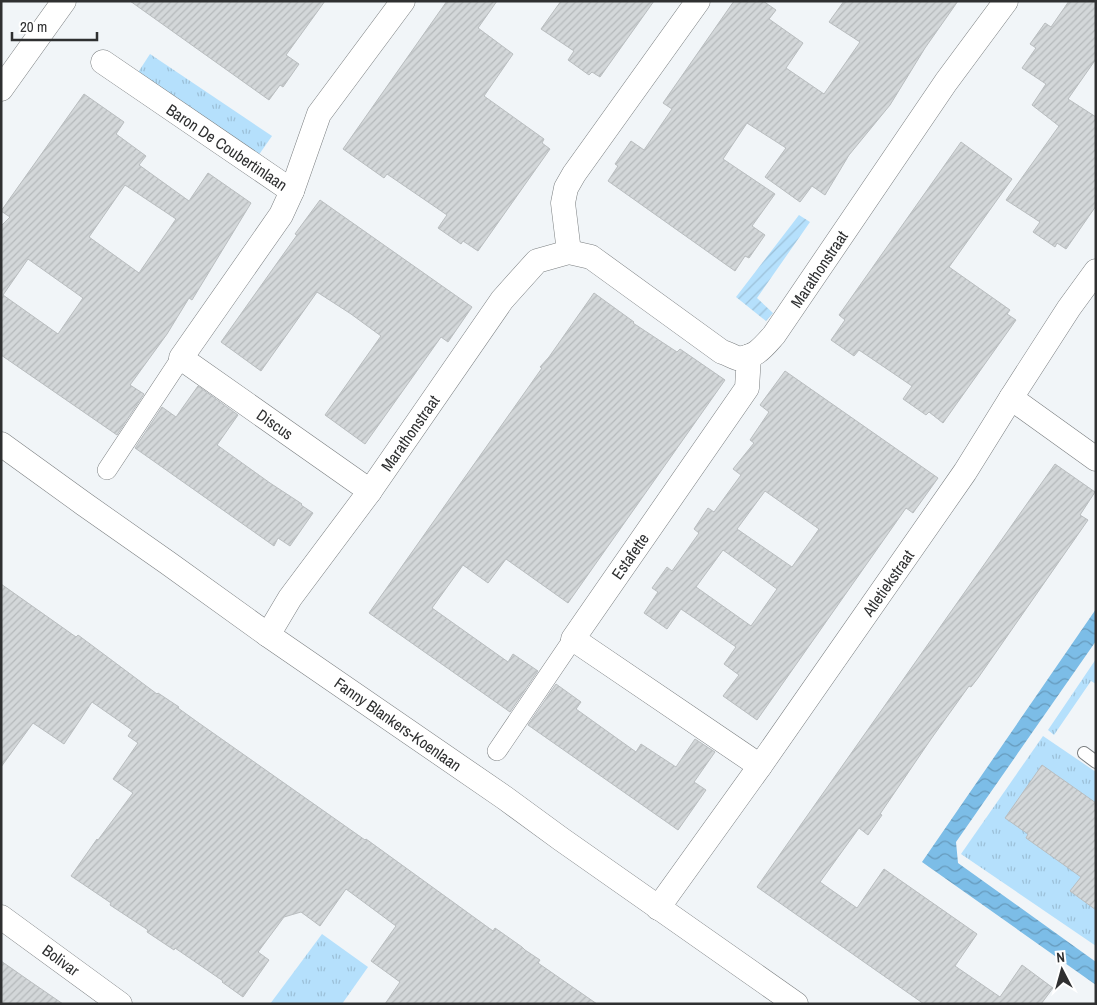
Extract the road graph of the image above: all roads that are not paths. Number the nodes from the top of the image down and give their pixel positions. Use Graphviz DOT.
graph roads {
  1 [pos="64,1"];
  2 [pos="402,1"];
  3 [pos="698,1"];
  4 [pos="1006,1"];
  5 [pos="103,62"];
  6 [pos="1,88"];
  7 [pos="292,191"];
  8 [pos="569,252"];
  9 [pos="1096,271"];
  10 [pos="749,356"];
  11 [pos="181,358"];
  12 [pos="1011,398"];
  13 [pos="1,444"];
  14 [pos="1096,459"];
  15 [pos="107,470"];
  16 [pos="370,490"];
  17 [pos="268,635"];
  18 [pos="573,639"];
  19 [pos="497,752"];
  20 [pos="1084,753"];
  21 [pos="1096,762"];
  22 [pos="760,766"];
  23 [pos="658,908"];
  24 [pos="1,917"];
  25 [pos="120,1004"];
  26 [pos="796,1004"];
  1 -- 6 [label="street"];
  2 -- 7 [label="street, Baron De Coubertinlaan"];
  3 -- 8 [label="street"];
  4 -- 10 [label="street, Marathonstraat"];
  5 -- 7 [label="street, Baron De Coubertinlaan"];
  7 -- 11 [label="street"];
  8 -- 10 [label="street"];
  8 -- 16 [label="street, Marathonstraat"];
  9 -- 12 [label="street, Atletiekstraat"];
  10 -- 18 [label="street, Estafette"];
  11 -- 15 [label="street"];
  11 -- 16 [label="street, Discus"];
  12 -- 14 [label="street"];
  12 -- 22 [label="street, Atletiekstraat"];
  13 -- 17 [label="street, Fanny Blankers-Koenlaan"];
  16 -- 17 [label="street, Marathonstraat"];
  17 -- 23 [label="street, Fanny Blankers-Koenlaan"];
  18 -- 19 [label="street, Estafette"];
  18 -- 22 [label="street"];
  20 -- 21 [label="lane"];
  22 -- 23 [label="street, Atletiekstraat"];
  23 -- 26 [label="street, Fanny Blankers-Koenlaan"];
  24 -- 25 [label="street, Bolivar"];
}
